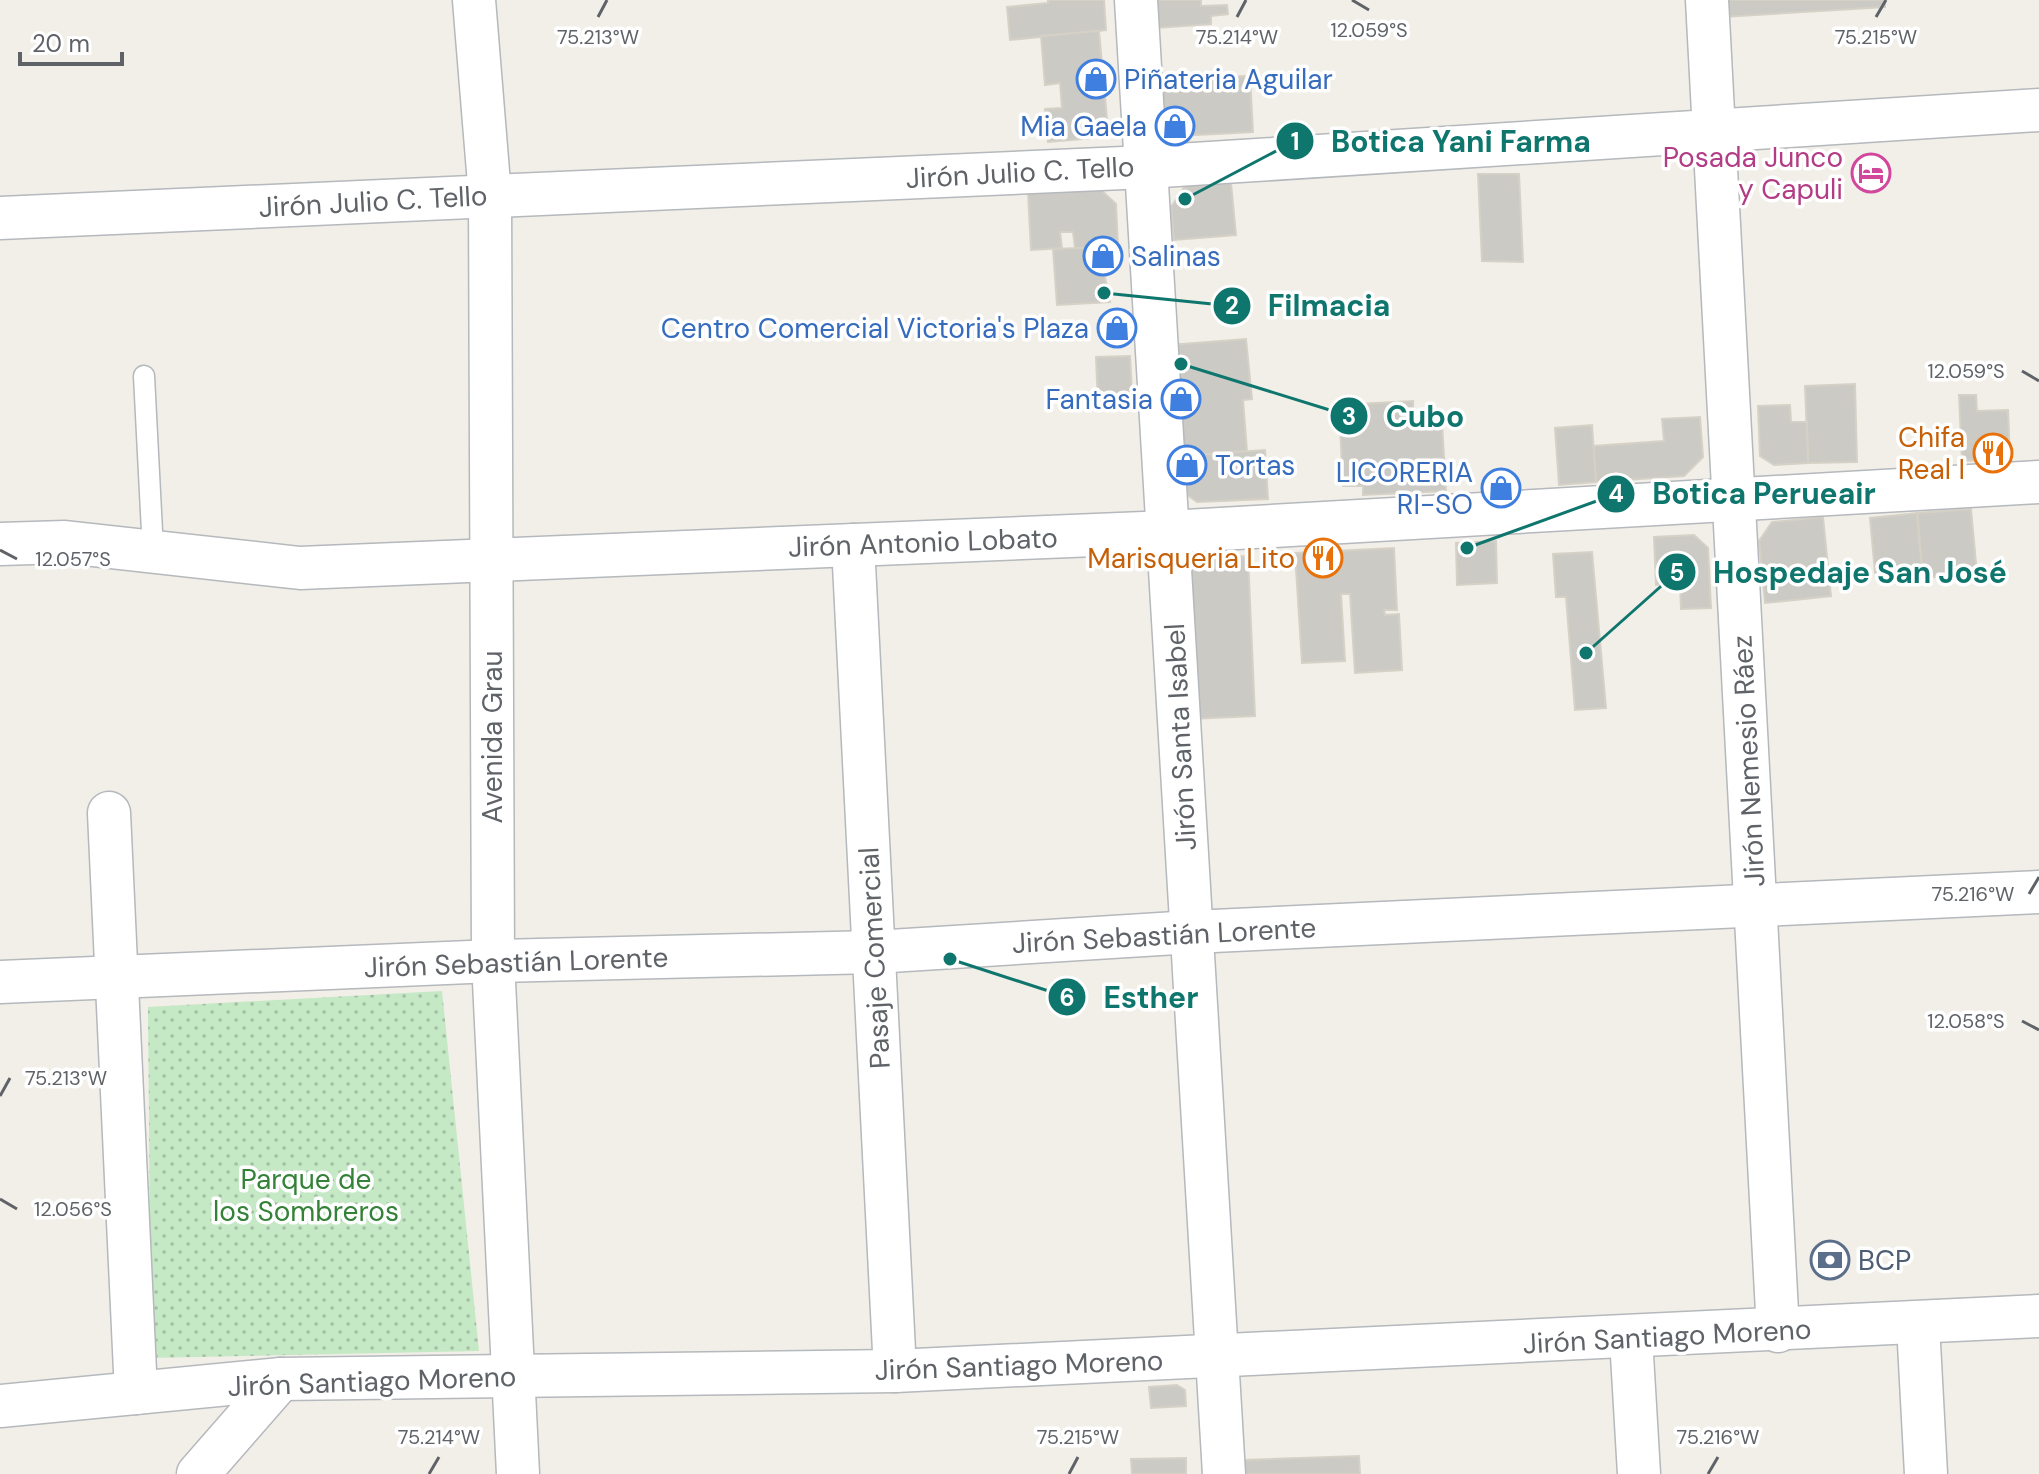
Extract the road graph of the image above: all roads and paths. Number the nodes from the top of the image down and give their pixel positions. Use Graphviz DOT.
graph roads {
  1 [pos="474,0"];
  2 [pos="1136,0"];
  3 [pos="1707,0"];
  4 [pos="2039,110"];
  5 [pos="1714,131"];
  6 [pos="1146,167"];
  7 [pos="490,196"];
  8 [pos="0,218"];
  9 [pos="144,376"];
  10 [pos="2039,482"];
  11 [pos="1734,500"];
  12 [pos="1168,532"];
  13 [pos="0,544"];
  14 [pos="853,545"];
  15 [pos="153,551"];
  16 [pos="491,560"];
  17 [pos="109,813"];
  18 [pos="2039,892"];
  19 [pos="1756,906"];
  20 [pos="1192,932"];
  21 [pos="874,952"];
  22 [pos="493,961"];
  23 [pos="117,977"];
  24 [pos="0,982"];
  25 [pos="2039,1316"];
  26 [pos="1918,1325"];
  27 [pos="1778,1331"];
  28 [pos="1631,1338"];
  29 [pos="1217,1356"];
  30 [pos="895,1371"];
  31 [pos="513,1376"];
  32 [pos="281,1379"];
  33 [pos="136,1393"];
  34 [pos="0,1406"];
  35 [pos="198,1474"];
  36 [pos="518,1474"];
  37 [pos="1224,1474"];
  38 [pos="1639,1474"];
  39 [pos="1926,1474"];
  1 -- 7 [label="street, Avenida Grau"];
  2 -- 6 [label="street, Jirón Santa Isabel"];
  3 -- 5 [label="street, Jirón Nemesio Ráez"];
  4 -- 5 [label="street, Jirón Julio C. Tello"];
  5 -- 6 [label="street, Jirón Julio C. Tello"];
  5 -- 11 [label="street, Jirón Nemesio Ráez"];
  6 -- 7 [label="street, Jirón Julio C. Tello"];
  6 -- 12 [label="street, Jirón Santa Isabel"];
  7 -- 8 [label="street, Jirón Julio C. Tello"];
  7 -- 16 [label="street, Avenida Grau"];
  9 -- 15 [label="lane"];
  10 -- 11 [label="street, Jirón Antonio Lobato"];
  11 -- 12 [label="street, Jirón Antonio Lobato"];
  11 -- 19 [label="street, Jirón Nemesio Ráez"];
  12 -- 14 [label="street, Jirón Antonio Lobato"];
  12 -- 20 [label="street, Jirón Santa Isabel"];
  13 -- 15 [label="street, Jirón Antonio Lobato"];
  14 -- 16 [label="street, Jirón Antonio Lobato"];
  14 -- 21 [label="street, Pasaje Comercial"];
  15 -- 16 [label="street, Jirón Antonio Lobato"];
  16 -- 22 [label="street, Avenida Grau"];
  17 -- 23 [label="street"];
  18 -- 19 [label="street, Jirón Sebastián Lorente"];
  19 -- 20 [label="street, Jirón Sebastián Lorente"];
  19 -- 27 [label="street, Jirón Nemesio Ráez"];
  20 -- 21 [label="street, Jirón Sebastián Lorente"];
  20 -- 29 [label="street, Jirón Santa Isabel"];
  21 -- 22 [label="street, Jirón Sebastián Lorente"];
  21 -- 30 [label="street, Pasaje Comercial"];
  22 -- 23 [label="street, Jirón Sebastián Lorente"];
  22 -- 31 [label="street, Avenida Grau"];
  23 -- 24 [label="street, Jirón Sebastián Lorente"];
  23 -- 33 [label="street"];
  25 -- 26 [label="street, Jirón Santiago Moreno"];
  26 -- 27 [label="street, Jirón Santiago Moreno"];
  26 -- 39 [label="street"];
  27 -- 28 [label="street, Jirón Santiago Moreno"];
  28 -- 29 [label="street, Jirón Santiago Moreno"];
  28 -- 38 [label="street"];
  29 -- 30 [label="street, Jirón Santiago Moreno"];
  29 -- 37 [label="street, Jirón Santa Isabel"];
  30 -- 31 [label="street, Jirón Santiago Moreno"];
  31 -- 32 [label="street, Jirón Santiago Moreno"];
  31 -- 36 [label="street, Avenida Grau"];
  32 -- 33 [label="street, Jirón Santiago Moreno"];
  32 -- 35 [label="street"];
  33 -- 34 [label="street, Jirón Santiago Moreno"];
}
